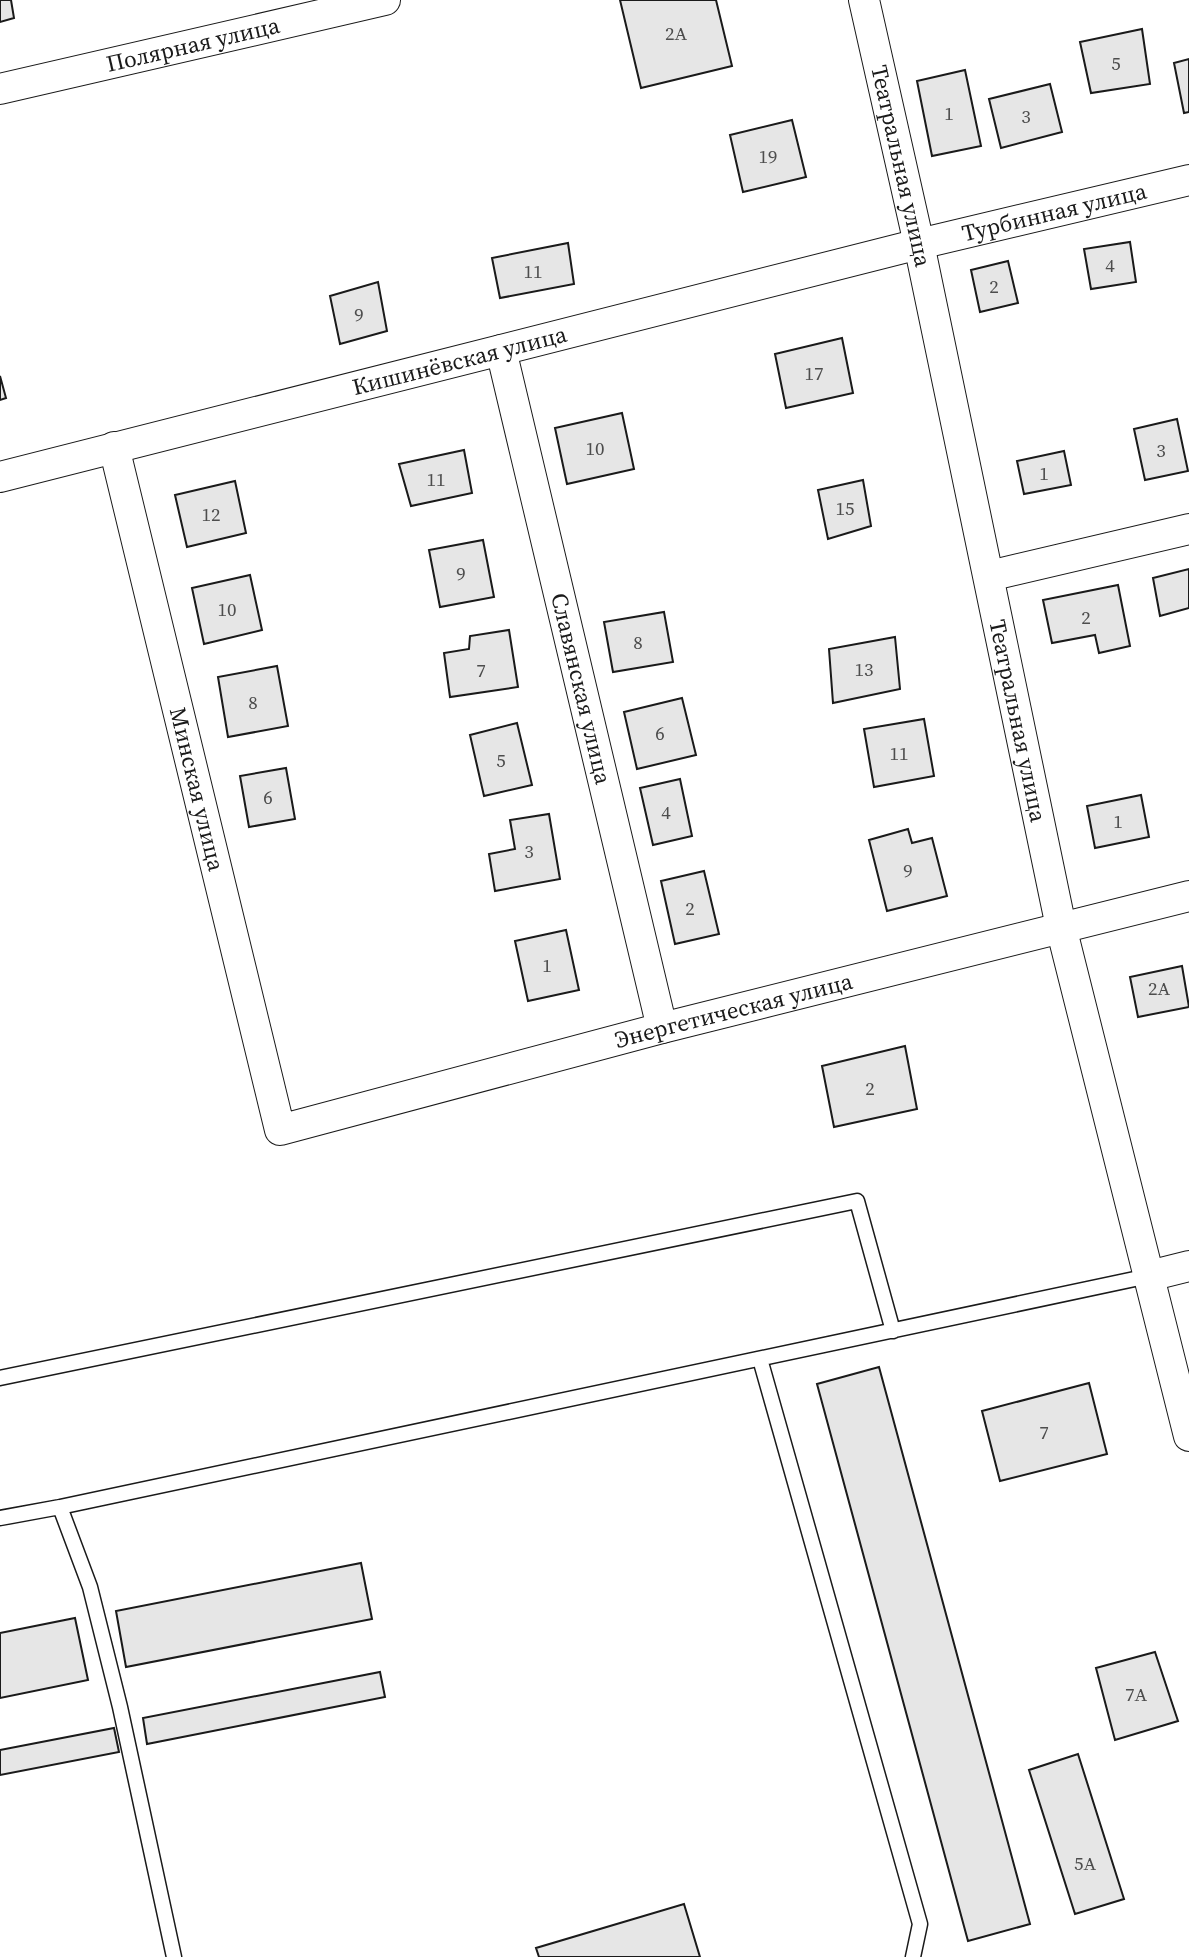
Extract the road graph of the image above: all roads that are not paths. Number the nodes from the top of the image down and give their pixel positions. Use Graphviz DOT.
graph roads {
  1 [pos="385,0"];
  2 [pos="864,0"];
  3 [pos="0,89"];
  4 [pos="1189,180"];
  5 [pos="919,244"];
  6 [pos="500,350"];
  7 [pos="114,447"];
  8 [pos="0,477"];
  9 [pos="1189,529"];
  10 [pos="989,576"];
  11 [pos="1189,896"];
  12 [pos="1061,927"];
  13 [pos="662,1028"];
  14 [pos="280,1130"];
  15 [pos="1189,1266"];
  16 [pos="1149,1276"];
  17 [pos="892,1331"];
  18 [pos="760,1359"];
  19 [pos="0,1378"];
  20 [pos="1189,1436"];
  21 [pos="60,1507"];
  22 [pos="0,1518"];
  23 [pos="174,1957"];
  24 [pos="913,1957"];
  1 -- 3 [label="street, Полярная улица"];
  2 -- 5 [label="street, Театральная улица"];
  4 -- 5 [label="street, Турбинная улица"];
  5 -- 6 [label="street, Кишинёвская улица"];
  5 -- 10 [label="street, Театральная улица"];
  6 -- 7 [label="street, Кишинёвская улица"];
  6 -- 13 [label="street, Славянская улица"];
  7 -- 8 [label="street, Кишинёвская улица"];
  7 -- 14 [label="street, Минская улица"];
  9 -- 10 [label="street"];
  10 -- 12 [label="street, Театральная улица"];
  11 -- 12 [label="street, Энергетическая улица"];
  12 -- 13 [label="street, Энергетическая улица"];
  12 -- 16 [label="street, Театральная улица"];
  13 -- 14 [label="street, Энергетическая улица"];
  15 -- 16 [label="street"];
  16 -- 17 [label="lane"];
  16 -- 20 [label="street, Театральная улица"];
  17 -- 18 [label="lane"];
  17 -- 19 [label="lane"];
  18 -- 21 [label="lane"];
  18 -- 24 [label="lane"];
  21 -- 22 [label="lane"];
  21 -- 23 [label="lane"];
}
